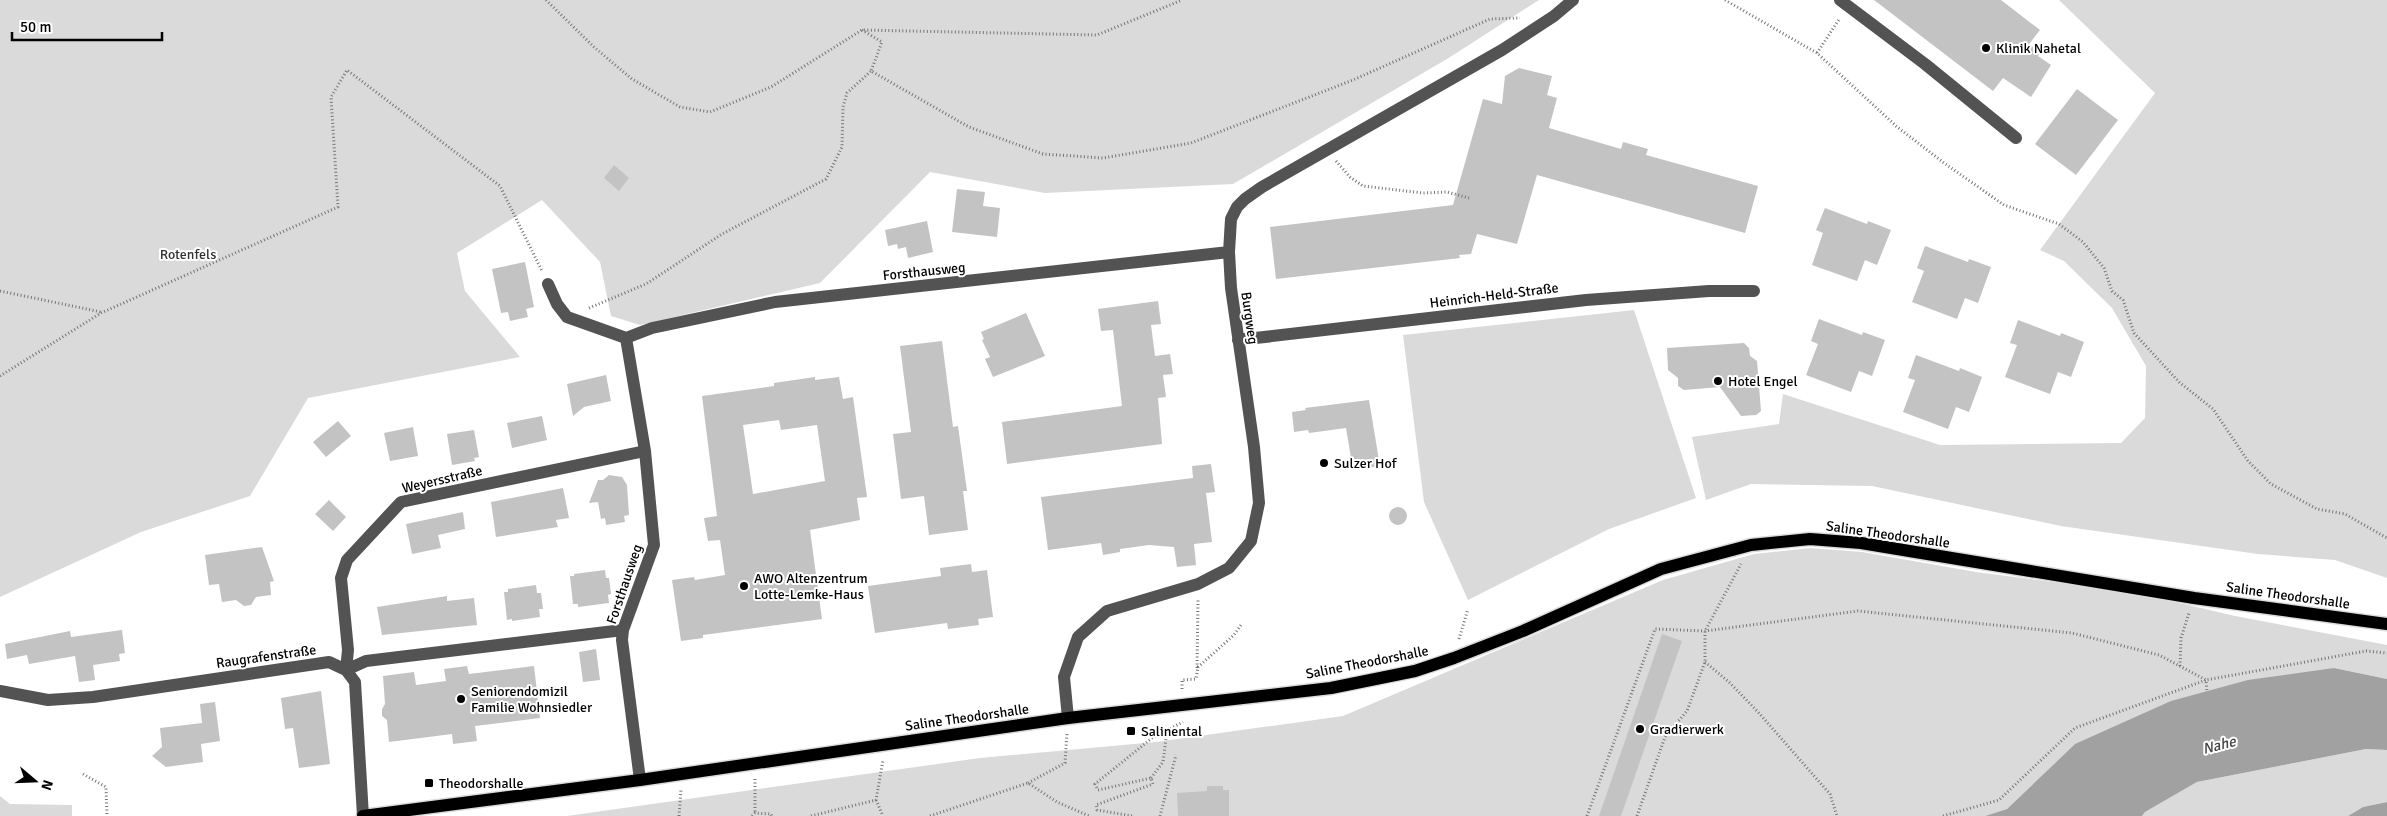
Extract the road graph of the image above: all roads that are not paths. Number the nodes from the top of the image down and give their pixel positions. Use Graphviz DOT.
graph roads {
  1 [pos="1573,0"];
  2 [pos="1844,3"];
  3 [pos="2016,138"];
  4 [pos="1228,252"];
  5 [pos="548,284"];
  6 [pos="1754,291"];
  7 [pos="626,338"];
  8 [pos="1238,340"];
  9 [pos="645,451"];
  10 [pos="2387,624"];
  11 [pos="623,630"];
  12 [pos="346,670"];
  13 [pos="0,691"];
  14 [pos="1068,718"];
  15 [pos="640,780"];
  16 [pos="363,816"];
  1 -- 4 [label="street, Burgweg"];
  2 -- 3 [label="street"];
  4 -- 7 [label="street, Forsthausweg"];
  4 -- 8 [label="street, Burgweg"];
  5 -- 7 [label="street"];
  6 -- 8 [label="street, Heinrich-Held-Straße"];
  7 -- 9 [label="street, Forsthausweg"];
  8 -- 14 [label="street, Burgweg"];
  9 -- 11 [label="street, Forsthausweg"];
  9 -- 12 [label="street, Weyersstraße"];
  10 -- 14 [label="main road, Saline Theodorshalle"];
  11 -- 12 [label="street"];
  11 -- 15 [label="street, Forsthausweg"];
  12 -- 13 [label="street, Raugrafenstraße"];
  12 -- 16 [label="street, Weyersstraße"];
  14 -- 15 [label="main road, Saline Theodorshalle"];
  15 -- 16 [label="main road, Saline Theodorshalle"];
}
